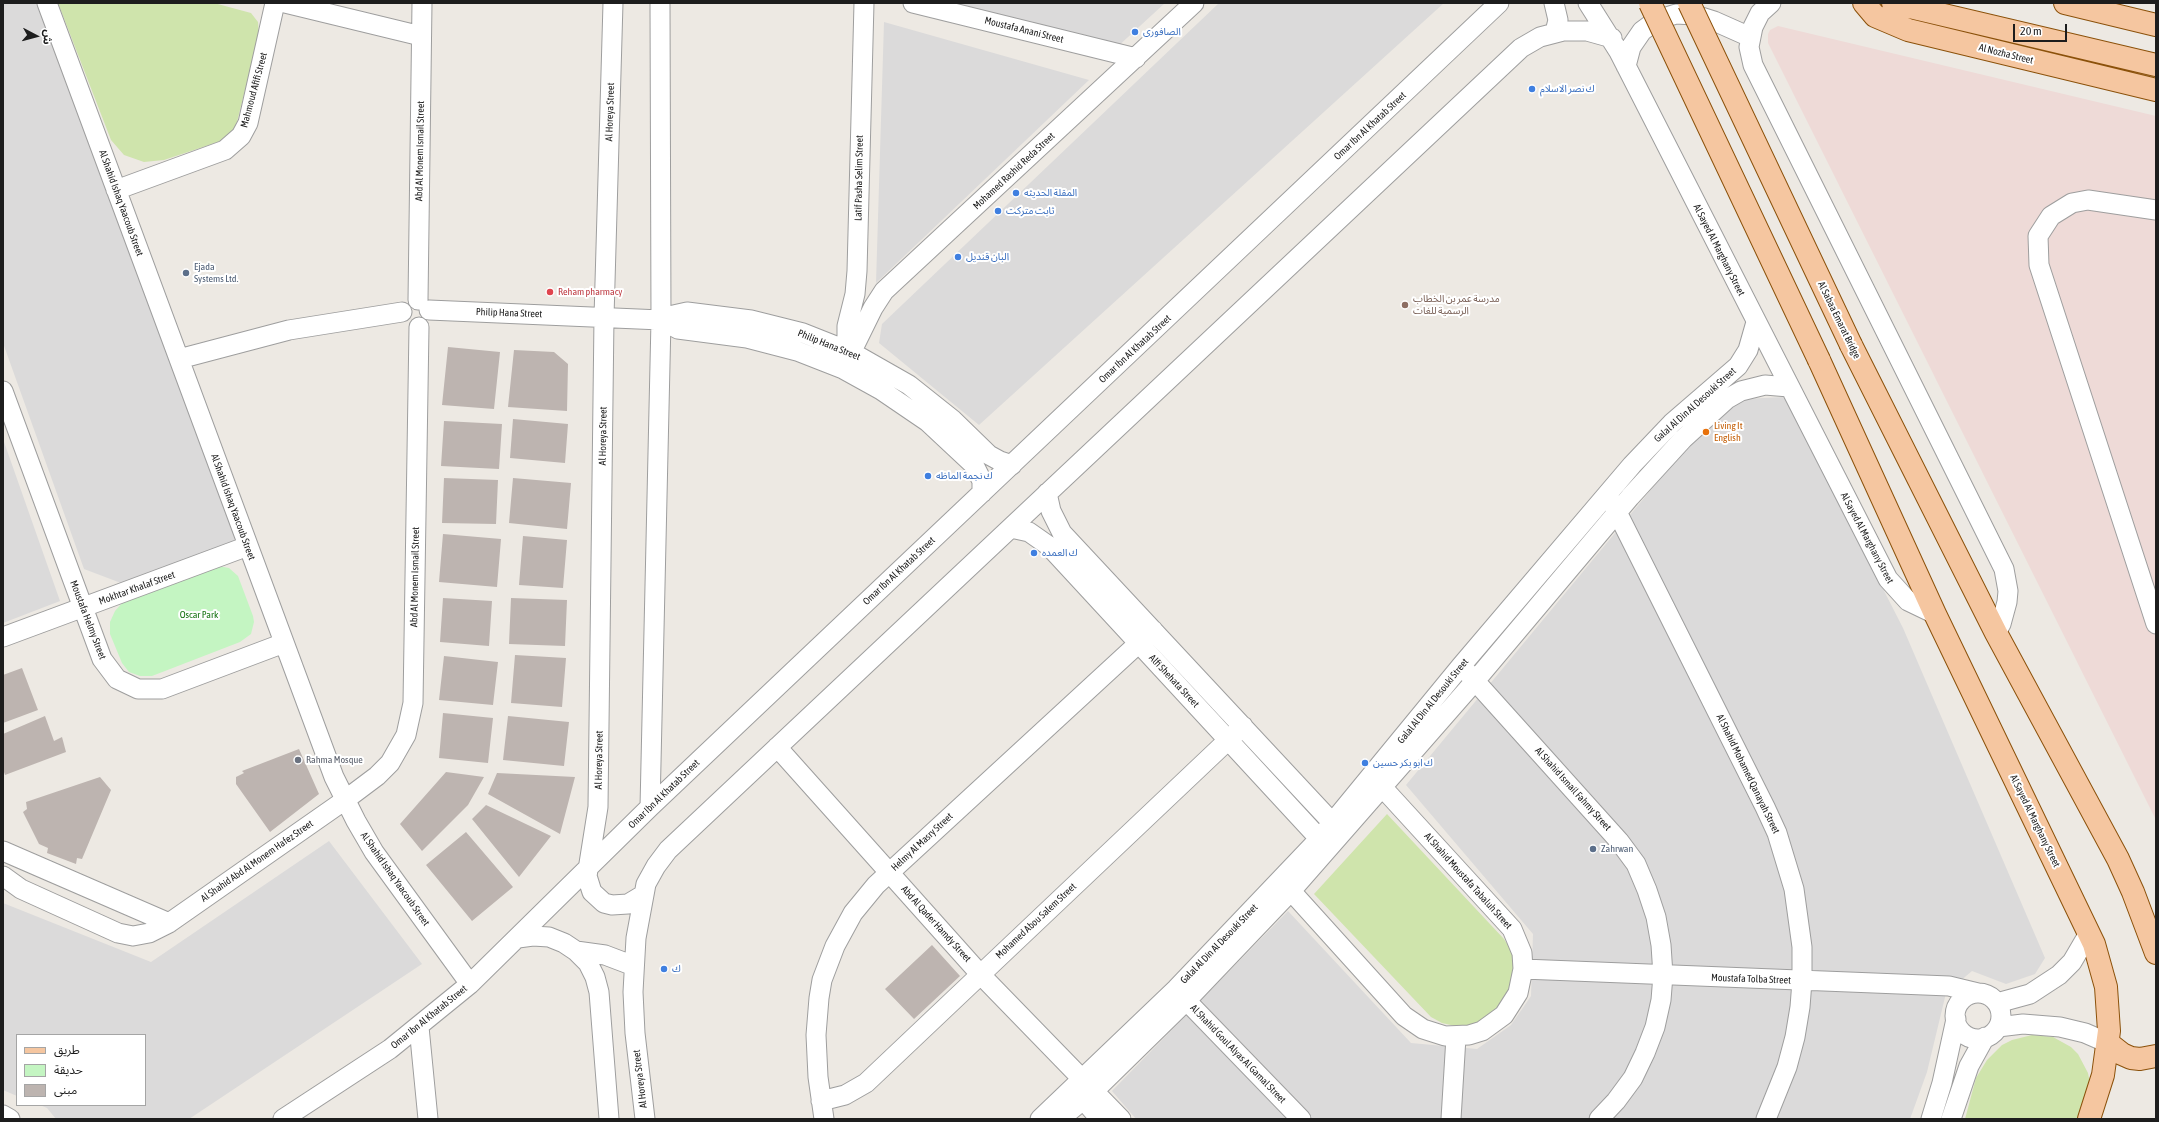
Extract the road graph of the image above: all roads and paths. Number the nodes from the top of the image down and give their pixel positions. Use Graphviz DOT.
graph roads {
  1 [pos="47,3"];
  2 [pos="275,3"];
  3 [pos="285,3"];
  4 [pos="422,3"];
  5 [pos="613,3"];
  6 [pos="660,3"];
  7 [pos="864,3"];
  8 [pos="913,3"];
  9 [pos="1194,3"];
  10 [pos="1499,3"];
  11 [pos="1554,3"];
  12 [pos="1588,3"];
  13 [pos="1650,3"];
  14 [pos="1689,3"];
  15 [pos="1771,3"];
  16 [pos="1864,3"];
  17 [pos="1892,3"];
  18 [pos="2065,3"];
  19 [pos="2156,25"];
  20 [pos="1555,32"];
  21 [pos="421,36"];
  22 [pos="1750,37"];
  23 [pos="1612,38"];
  24 [pos="1136,58"];
  25 [pos="2156,64"];
  26 [pos="1626,66"];
  27 [pos="2156,90"];
  28 [pos="116,190"];
  29 [pos="2156,210"];
  30 [pos="857,272"];
  31 [pos="884,291"];
  32 [pos="423,305"];
  33 [pos="402,312"];
  34 [pos="604,317"];
  35 [pos="661,320"];
  36 [pos="1756,322"];
  37 [pos="418,327"];
  38 [pos="851,352"];
  39 [pos="179,360"];
  40 [pos="843,370"];
  41 [pos="1789,387"];
  42 [pos="3,391"];
  43 [pos="1012,465"];
  44 [pos="982,493"];
  45 [pos="1047,493"];
  46 [pos="1607,495"];
  47 [pos="1617,512"];
  48 [pos="1011,528"];
  49 [pos="248,546"];
  50 [pos="83,608"];
  51 [pos="1935,614"];
  52 [pos="2156,624"];
  53 [pos="1153,630"];
  54 [pos="1996,633"];
  55 [pos="3,637"];
  56 [pos="284,643"];
  57 [pos="1139,643"];
  58 [pos="1461,666"];
  59 [pos="1475,681"];
  60 [pos="1242,726"];
  61 [pos="1228,740"];
  62 [pos="777,747"];
  63 [pos="1383,788"];
  64 [pos="345,800"];
  65 [pos="650,807"];
  66 [pos="1338,828"];
  67 [pos="1324,844"];
  68 [pos="3,852"];
  69 [pos="588,868"];
  70 [pos="889,872"];
  71 [pos="3,876"];
  72 [pos="1291,891"];
  73 [pos="643,895"];
  74 [pos="169,922"];
  75 [pos="2089,933"];
  76 [pos="518,938"];
  77 [pos="576,950"];
  78 [pos="2156,953"];
  79 [pos="634,966"];
  80 [pos="1523,969"];
  81 [pos="980,974"];
  82 [pos="1663,976"];
  83 [pos="1802,981"];
  84 [pos="470,984"];
  85 [pos="1978,993"];
  86 [pos="1181,995"];
  87 [pos="1997,1003"];
  88 [pos="1956,1019"];
  89 [pos="419,1027"];
  90 [pos="1991,1032"];
  91 [pos="1456,1037"];
  92 [pos="2108,1043"];
  93 [pos="2156,1056"];
  94 [pos="1083,1089"];
  95 [pos="822,1110"];
  96 [pos="3,1115"];
  97 [pos="10,1119"];
  98 [pos="283,1119"];
  99 [pos="428,1119"];
  100 [pos="609,1119"];
  101 [pos="645,1119"];
  102 [pos="1040,1119"];
  103 [pos="1060,1119"];
  104 [pos="1100,1119"];
  105 [pos="1121,1119"];
  106 [pos="1301,1119"];
  107 [pos="1451,1119"];
  108 [pos="1599,1119"];
  109 [pos="1766,1119"];
  110 [pos="1931,1119"];
  111 [pos="1951,1119"];
  112 [pos="2089,1119"];
  1 -- 28 [label="street, Al Shahid Ishaq Yaacoub Street"];
  2 -- 28 [label="street, Mahmoud Afifi Street"];
  3 -- 21 [label="street"];
  4 -- 21 [label="street, Abd Al Monem Ismail Street"];
  5 -- 34 [label="street, Al Horeya Street"];
  6 -- 35 [label="street"];
  7 -- 30 [label="street, Latif Pasha Selim Street"];
  8 -- 24 [label="street, Moustafa Anani Street"];
  9 -- 24 [label="street, Mohamed Rashid Reda Street"];
  10 -- 43 [label="street, Omar Ibn Al Khatab Street"];
  11 -- 20 [label="street"];
  12 -- 23 [label="street, Al Sayed Al Marghany Street"];
  13 -- 51 [label="main road, bridge"];
  14 -- 54 [label="main road, Al Sabaa Emarat Bridge, bridge"];
  15 -- 22 [label="street"];
  16 -- 27 [label="main road, Al Nozha Street"];
  17 -- 25 [label="main road"];
  18 -- 19 [label="main road"];
  20 -- 23 [label="street"];
  20 -- 45 [label="street"];
  21 -- 32 [label="street, Abd Al Monem Ismail Street"];
  22 -- 26 [label="street"];
  22 -- 54 [label="street"];
  23 -- 26 [label="street, Al Sayed Al Marghany Street"];
  24 -- 31 [label="street, Mohamed Rashid Reda Street"];
  26 -- 36 [label="street, Al Sayed Al Marghany Street"];
  28 -- 39 [label="street, Al Shahid Ishaq Yaacoub Street"];
  29 -- 52 [label="street"];
  30 -- 31 [label="street"];
  30 -- 38 [label="street, Latif Pasha Selim Street"];
  31 -- 38 [label="street, Mohamed Rashid Reda Street"];
  32 -- 33 [label="street"];
  32 -- 34 [label="street, Philip Hana Street"];
  32 -- 37 [label="street"];
  33 -- 37 [label="street"];
  33 -- 39 [label="street"];
  34 -- 35 [label="street, Philip Hana Street"];
  34 -- 69 [label="street, Al Horeya Street"];
  35 -- 38 [label="street, Philip Hana Street"];
  35 -- 40 [label="street, Philip Hana Street"];
  35 -- 65 [label="street"];
  36 -- 41 [label="street, Al Sayed Al Marghany Street"];
  36 -- 46 [label="street, Galal Al Din Al Desouki Street"];
  37 -- 64 [label="street, Abd Al Monem Ismail Street"];
  38 -- 40 [label="street, Mohamed Rashid Reda Street"];
  38 -- 43 [label="street, Philip Hana Street"];
  39 -- 49 [label="street, Al Shahid Ishaq Yaacoub Street"];
  40 -- 44 [label="street, Philip Hana Street"];
  41 -- 47 [label="street, Galal Al Din Al Desouki Street"];
  41 -- 51 [label="street, Al Sayed Al Marghany Street"];
  42 -- 50 [label="street, Moustafa Helmy Street"];
  43 -- 44 [label="street, Omar Ibn Al Khatab Street"];
  44 -- 65 [label="street, Omar Ibn Al Khatab Street"];
  45 -- 48 [label="street"];
  45 -- 53 [label="street, Alfi Shehata Street"];
  46 -- 47 [label="street, Al Shahid Mohamed Qanayah Street"];
  46 -- 58 [label="street, Galal Al Din Al Desouki Street"];
  47 -- 59 [label="street, Galal Al Din Al Desouki Street"];
  47 -- 83 [label="street, Al Shahid Mohamed Qanayah Street"];
  48 -- 57 [label="street, Alfi Shehata Street"];
  48 -- 62 [label="street"];
  49 -- 50 [label="street, Mokhtar Khalaf Street"];
  49 -- 56 [label="street, Al Shahid Ishaq Yaacoub Street"];
  50 -- 55 [label="street, Mokhtar Khalaf Street"];
  50 -- 56 [label="street, Moustafa Helmy Street"];
  51 -- 75 [label="main road, Al Sayed Al Marghany Street"];
  53 -- 57 [label="street, Helmy Al Masry Street"];
  53 -- 60 [label="street, Alfi Shehata Street"];
  54 -- 78 [label="main road"];
  56 -- 64 [label="street, Al Shahid Ishaq Yaacoub Street"];
  57 -- 61 [label="street, Alfi Shehata Street"];
  57 -- 70 [label="street, Helmy Al Masry Street"];
  58 -- 59 [label="street, Al Shahid Ismail Fahmy Street"];
  58 -- 66 [label="street, Galal Al Din Al Desouki Street"];
  59 -- 63 [label="street, Galal Al Din Al Desouki Street"];
  59 -- 82 [label="street, Al Shahid Ismail Fahmy Street"];
  60 -- 61 [label="street, Mohamed Abou Salem Street"];
  60 -- 66 [label="street, Alfi Shehata Street"];
  61 -- 67 [label="street, Alfi Shehata Street"];
  61 -- 81 [label="street, Mohamed Abou Salem Street"];
  62 -- 70 [label="street, Abd Al Qader Hamdy Street"];
  62 -- 73 [label="street"];
  63 -- 66 [label="street, Galal Al Din Al Desouki Street"];
  63 -- 80 [label="street, Al Shahid Moustafa Tabaluh Street"];
  64 -- 74 [label="street, Al Shahid Abd Al Monem Hafez Street"];
  64 -- 84 [label="street, Al Shahid Ishaq Yaacoub Street"];
  65 -- 69 [label="street, Omar Ibn Al Khatab Street"];
  66 -- 67 [label="street, Galal Al Din Al Desouki Street"];
  67 -- 72 [label="street, Galal Al Din Al Desouki Street"];
  67 -- 86 [label="street, Galal Al Din Al Desouki Street"];
  68 -- 74 [label="street"];
  69 -- 73 [label="street, Al Horeya Street"];
  69 -- 76 [label="street, Omar Ibn Al Khatab Street"];
  70 -- 81 [label="street, Abd Al Qader Hamdy Street"];
  70 -- 95 [label="street, Helmy Al Masry Street"];
  71 -- 74 [label="street, Al Shahid Abd Al Monem Hafez Street"];
  72 -- 86 [label="street, Galal Al Din Al Desouki Street"];
  72 -- 91 [label="street, Al Shahid Moustafa Tabaluh Street"];
  73 -- 79 [label="street, Al Horeya Street"];
  75 -- 87 [label="street"];
  75 -- 92 [label="main road, Al Sayed Al Marghany Street"];
  76 -- 77 [label="street"];
  76 -- 84 [label="street, Omar Ibn Al Khatab Street"];
  77 -- 79 [label="street"];
  77 -- 100 [label="street"];
  79 -- 101 [label="street, Al Horeya Street"];
  80 -- 82 [label="street, Moustafa Tolba Street"];
  80 -- 91 [label="street, Al Shahid Moustafa Tabaluh Street"];
  81 -- 94 [label="street, Abd Al Qader Hamdy Street"];
  81 -- 95 [label="street, Mohamed Abou Salem Street"];
  82 -- 83 [label="street, Moustafa Tolba Street"];
  82 -- 108 [label="street, Al Shahid Ismail Fahmy Street"];
  83 -- 85 [label="street, Moustafa Tolba Street"];
  83 -- 109 [label="street, Al Shahid Mohamed Qanayah Street"];
  84 -- 89 [label="street, Omar Ibn Al Khatab Street"];
  85 -- 87 [label="street"];
  85 -- 88 [label="street"];
  86 -- 94 [label="street, Galal Al Din Al Desouki Street"];
  86 -- 106 [label="street, Al Shahid Goul Alyas Al Gamal Street"];
  87 -- 90 [label="street"];
  88 -- 90 [label="street"];
  88 -- 110 [label="street"];
  89 -- 98 [label="street, Omar Ibn Al Khatab Street"];
  89 -- 99 [label="street"];
  90 -- 92 [label="street"];
  90 -- 111 [label="street"];
  91 -- 107 [label="street"];
  92 -- 93 [label="main road"];
  92 -- 112 [label="main road, Al Sayed Al Marghany Street"];
  94 -- 102 [label="street, Galal Al Din Al Desouki Street"];
  94 -- 103 [label="street, Galal Al Din Al Desouki Street"];
  94 -- 104 [label="street"];
  94 -- 105 [label="street"];
  96 -- 97 [label="street"];
}
